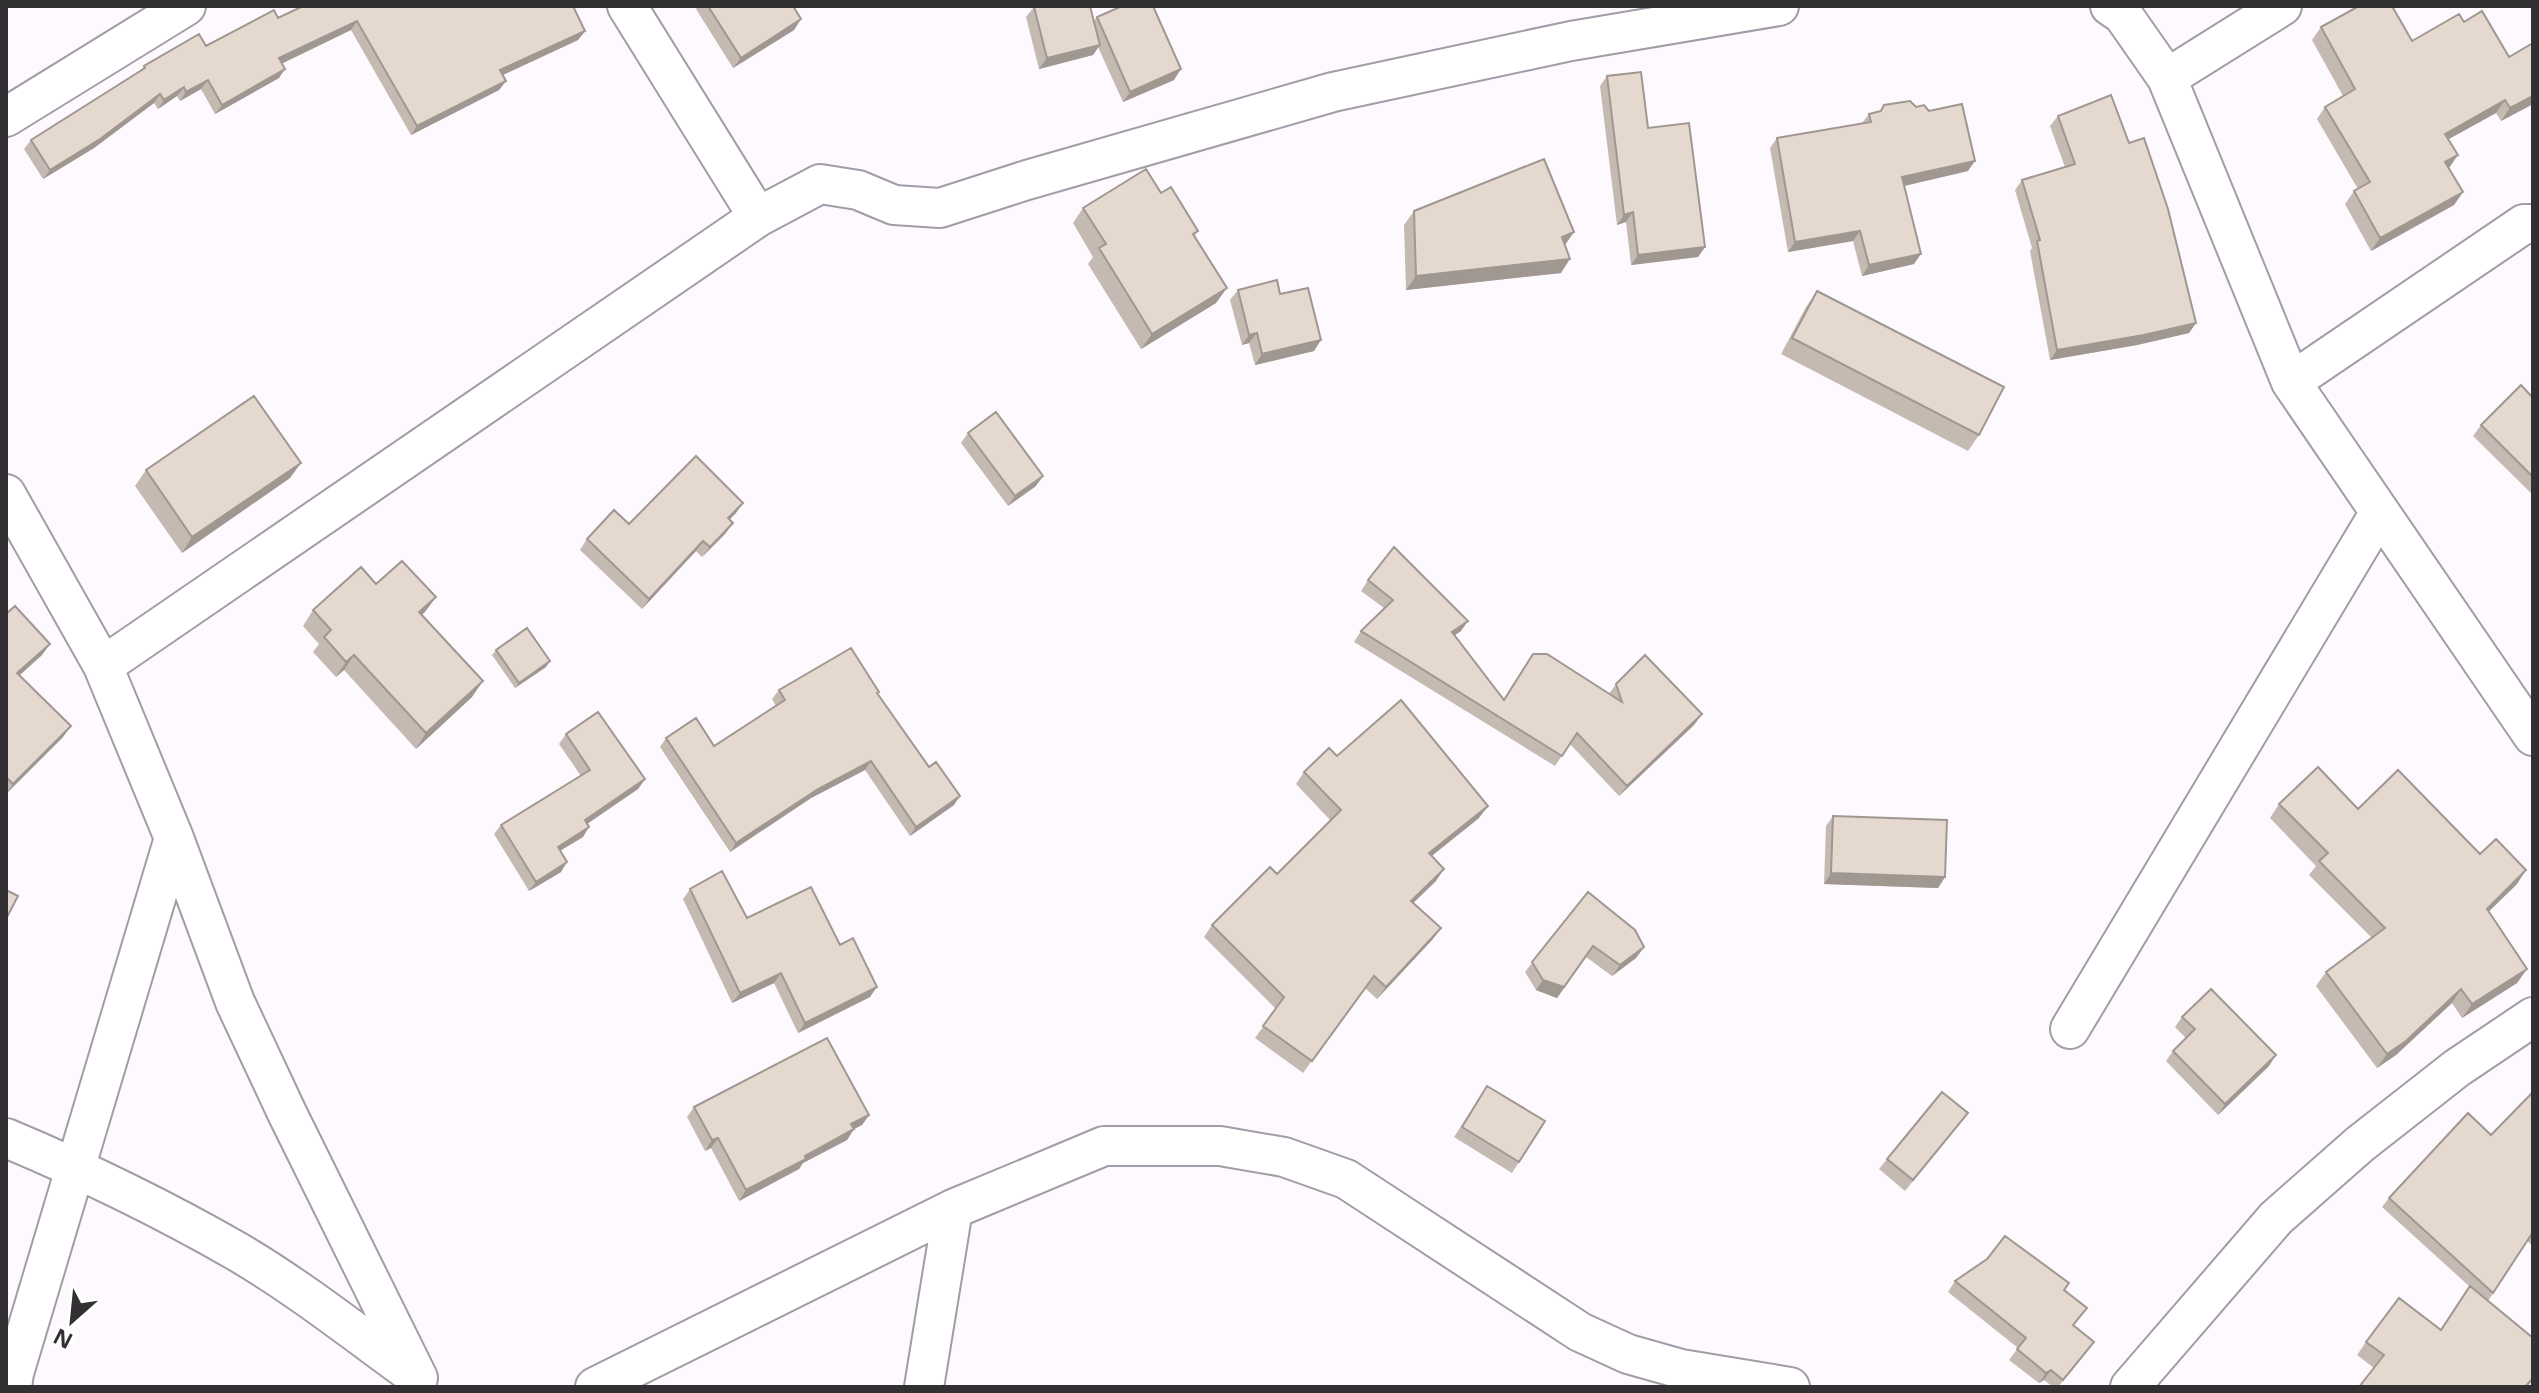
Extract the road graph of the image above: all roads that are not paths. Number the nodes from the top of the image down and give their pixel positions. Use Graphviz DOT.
graph roads {
  1 [pos="186,6"];
  2 [pos="627,6"];
  3 [pos="1779,6"];
  4 [pos="2110,6"];
  5 [pos="2282,6"];
  6 [pos="2167,78"];
  7 [pos="6,117"];
  8 [pos="758,217"];
  9 [pos="2533,224"];
  10 [pos="2291,382"];
  11 [pos="6,494"];
  12 [pos="2380,512"];
  13 [pos="103,666"];
  14 [pos="2533,736"];
  15 [pos="174,838"];
  16 [pos="2533,1017"];
  17 [pos="2070,1029"];
  18 [pos="6,1138"];
  19 [pos="75,1167"];
  20 [pos="953,1209"];
  21 [pos="425,1383"];
  22 [pos="12,1387"];
  23 [pos="595,1387"];
  24 [pos="924,1387"];
  25 [pos="1790,1387"];
  26 [pos="2130,1387"];
  1 -- 7 [label="street"];
  2 -- 8 [label="street"];
  3 -- 8 [label="street"];
  4 -- 6 [label="street"];
  5 -- 6 [label="street"];
  6 -- 10 [label="street"];
  8 -- 13 [label="street"];
  9 -- 10 [label="street"];
  10 -- 12 [label="street"];
  11 -- 13 [label="street"];
  12 -- 14 [label="street"];
  12 -- 17 [label="street"];
  13 -- 15 [label="street"];
  15 -- 19 [label="street"];
  15 -- 21 [label="street"];
  16 -- 26 [label="street"];
  18 -- 19 [label="street"];
  19 -- 21 [label="street"];
  19 -- 22 [label="street"];
  20 -- 23 [label="street"];
  20 -- 24 [label="street"];
  20 -- 25 [label="street"];
}
